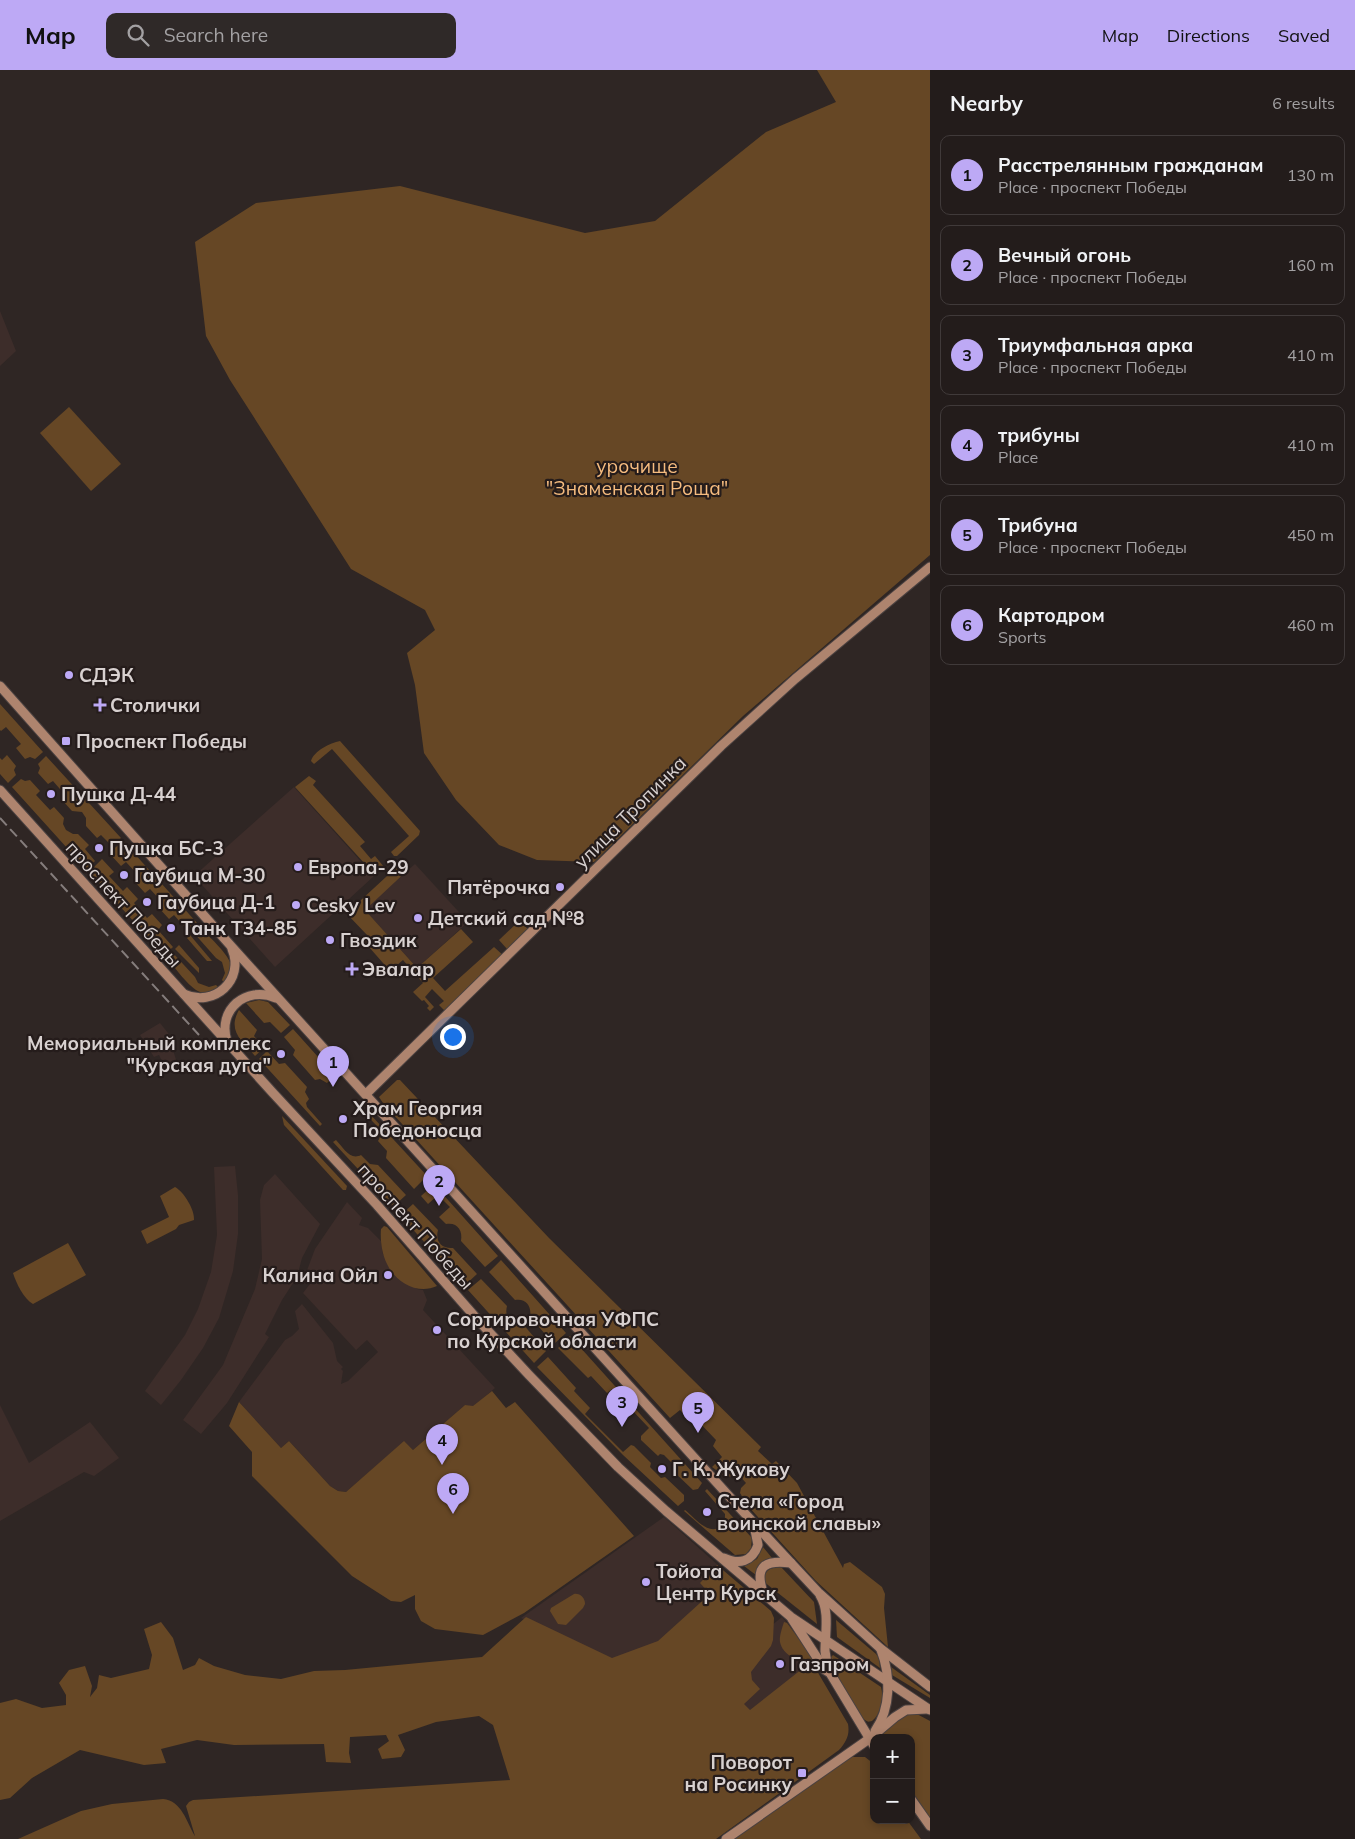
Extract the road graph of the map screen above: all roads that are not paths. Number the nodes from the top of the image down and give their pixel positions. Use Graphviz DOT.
graph roads {
  1 [pos="930,566"];
  2 [pos="0,686"];
  3 [pos="0,790"];
  4 [pos="231,946"];
  5 [pos="182,992"];
  6 [pos="280,1001"];
  7 [pos="228,1044"];
  8 [pos="366,1094"];
  9 [pos="752,1520"];
  10 [pos="719,1556"];
  11 [pos="791,1563"];
  12 [pos="763,1592"];
  13 [pos="818,1592"];
  14 [pos="790,1617"];
  15 [pos="826,1640"];
  16 [pos="880,1648"];
  17 [pos="830,1673"];
  18 [pos="887,1683"];
  19 [pos="930,1687"];
  20 [pos="929,1710"];
  21 [pos="875,1734"];
  22 [pos="879,1734"];
  23 [pos="870,1740"];
  24 [pos="870,1743"];
  25 [pos="915,1805"];
  26 [pos="930,1826"];
  27 [pos="726,1839"];
  1 -- 8 [label="main road, улица Тропинка"];
  2 -- 4 [label="main road"];
  3 -- 5 [label="main road, проспект Победы"];
  4 -- 5 [label="main road"];
  4 -- 6 [label="main road"];
  5 -- 7 [label="main road, проспект Победы"];
  6 -- 7 [label="main road"];
  6 -- 8 [label="main road"];
  7 -- 10 [label="main road, проспект Победы"];
  8 -- 9 [label="main road"];
  9 -- 10 [label="main road"];
  9 -- 11 [label="main road"];
  10 -- 12 [label="main road, проспект Победы"];
  11 -- 12 [label="main road"];
  11 -- 13 [label="main road"];
  12 -- 14 [label="main road, проспект Победы"];
  13 -- 15 [label="main road"];
  13 -- 16 [label="main road"];
  14 -- 15 [label="main road"];
  14 -- 17 [label="main road"];
  15 -- 17 [label="main road"];
  15 -- 18 [label="main road"];
  16 -- 18 [label="main road"];
  16 -- 19 [label="main road"];
  17 -- 23 [label="main road"];
  18 -- 20 [label="main road"];
  18 -- 21 [label="main road"];
  20 -- 22 [label="main road"];
  24 -- 27 [label="main road"];
  25 -- 26 [label="main road"];
}
